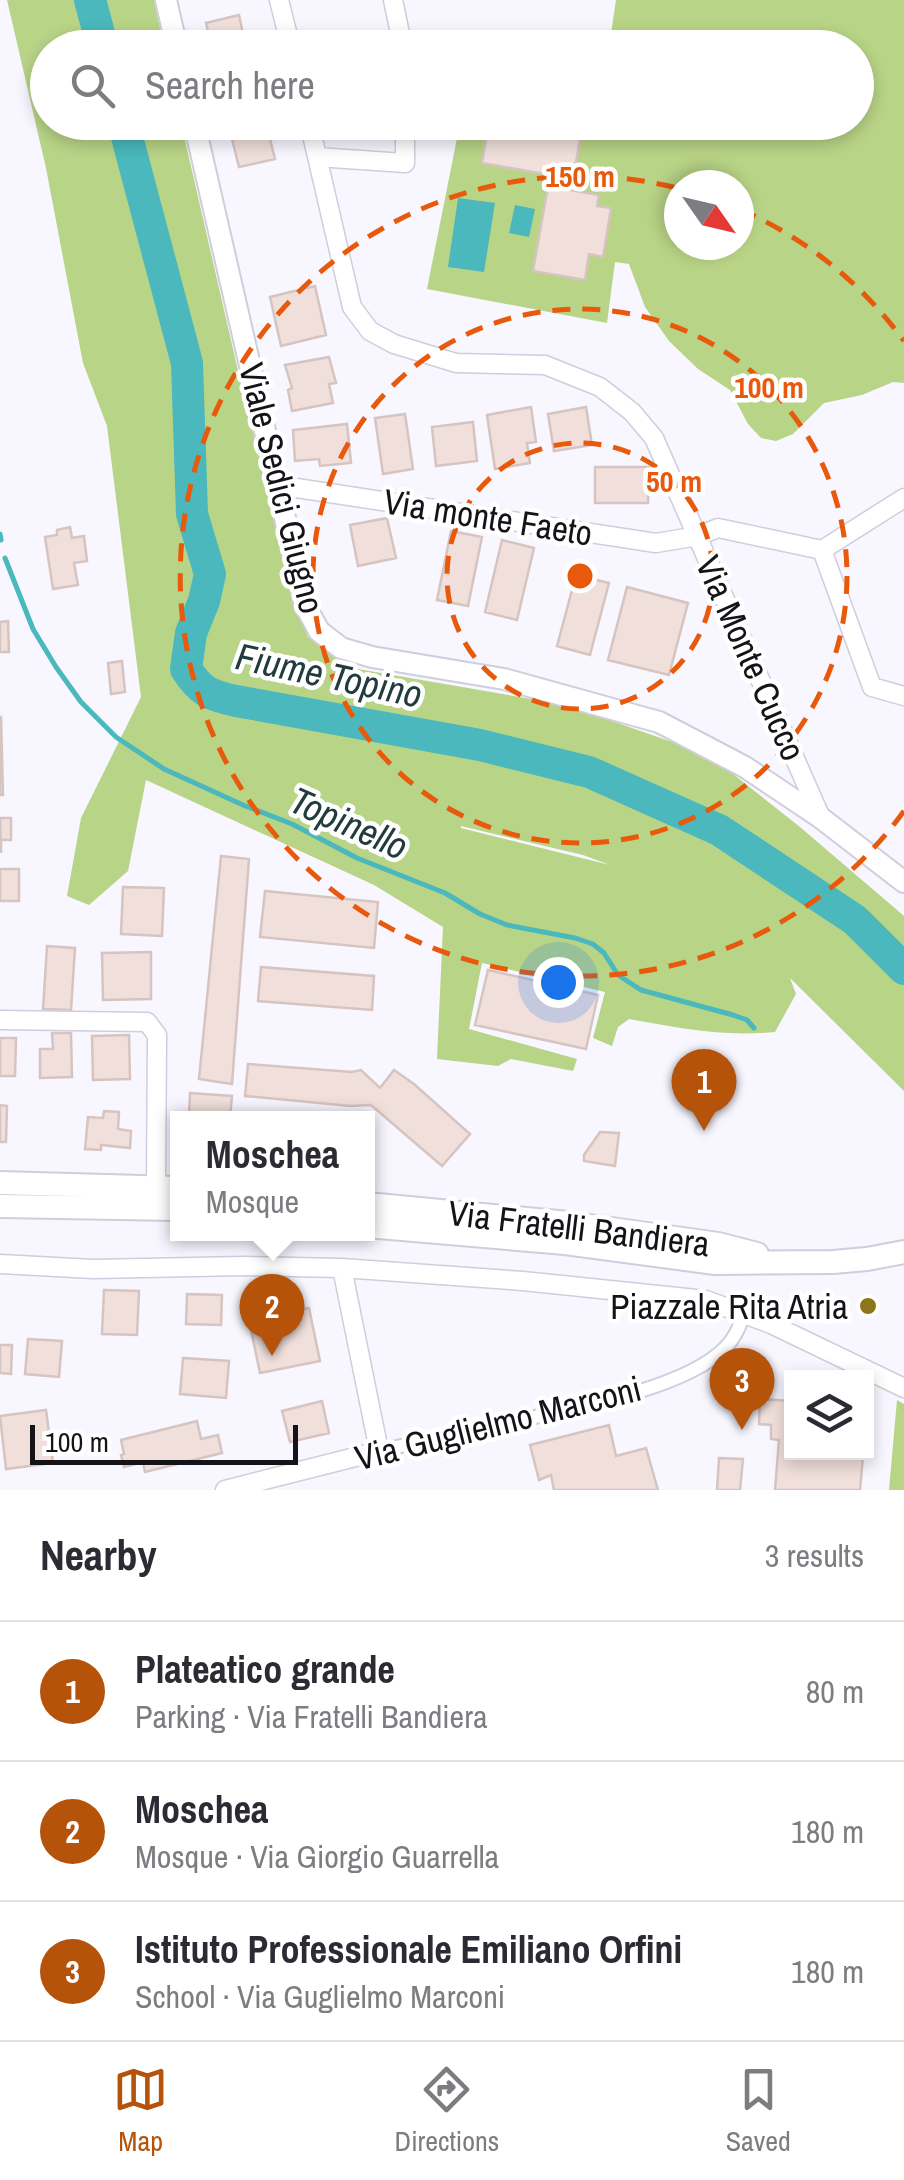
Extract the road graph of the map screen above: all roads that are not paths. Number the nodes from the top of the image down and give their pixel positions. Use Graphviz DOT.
graph roads {
  1 [pos="166,0"];
  2 [pos="279,0"];
  3 [pos="393,0"];
  4 [pos="173,30"];
  5 [pos="287,30"];
  6 [pos="399,30"];
  7 [pos="198,140"];
  8 [pos="313,140"];
  9 [pos="405,140"];
  10 [pos="317,157"];
  11 [pos="278,485"];
  12 [pos="904,498"];
  13 [pos="698,536"];
  14 [pos="822,550"];
  15 [pos="904,696"];
  16 [pos="821,818"];
  17 [pos="904,882"];
  18 [pos="0,1020"];
  19 [pos="0,1183"];
  20 [pos="166,1187"];
  21 [pos="375,1205"];
  22 [pos="0,1206"];
  23 [pos="170,1209"];
  24 [pos="375,1227"];
  25 [pos="904,1252"];
  26 [pos="790,1262"];
  27 [pos="0,1264"];
  28 [pos="342,1268"];
  29 [pos="744,1315"];
  30 [pos="904,1388"];
  31 [pos="379,1451"];
  32 [pos="226,1490"];
  1 -- 4 [label="street"];
  2 -- 5 [label="street"];
  3 -- 6 [label="street"];
  7 -- 11 [label="street, Viale Sedici Giugno"];
  8 -- 10 [label="street, Via Monte Cucco"];
  9 -- 10 [label="street"];
  10 -- 13 [label="street, Via Monte Cucco"];
  11 -- 13 [label="street, Via monte Faeto"];
  11 -- 16 [label="street, Viale Sedici Giugno"];
  12 -- 14 [label="street"];
  13 -- 14 [label="street, Via monte Faeto"];
  13 -- 16 [label="street, Via Monte Cucco"];
  14 -- 15 [label="street"];
  16 -- 17 [label="street, Viale Sedici Giugno"];
  18 -- 20 [label="street"];
  19 -- 20 [label="main road"];
  21 -- 26 [label="main road, Via Fratelli Bandiera"];
  22 -- 23 [label="main road"];
  24 -- 26 [label="main road, Via Fratelli Bandiera"];
  25 -- 26 [label="main road, Via Fratelli Bandiera"];
  27 -- 28 [label="street"];
  28 -- 29 [label="street"];
  28 -- 31 [label="street"];
  29 -- 30 [label="street"];
  29 -- 31 [label="street, Via Guglielmo Marconi"];
  31 -- 32 [label="street, Via Guglielmo Marconi"];
}
